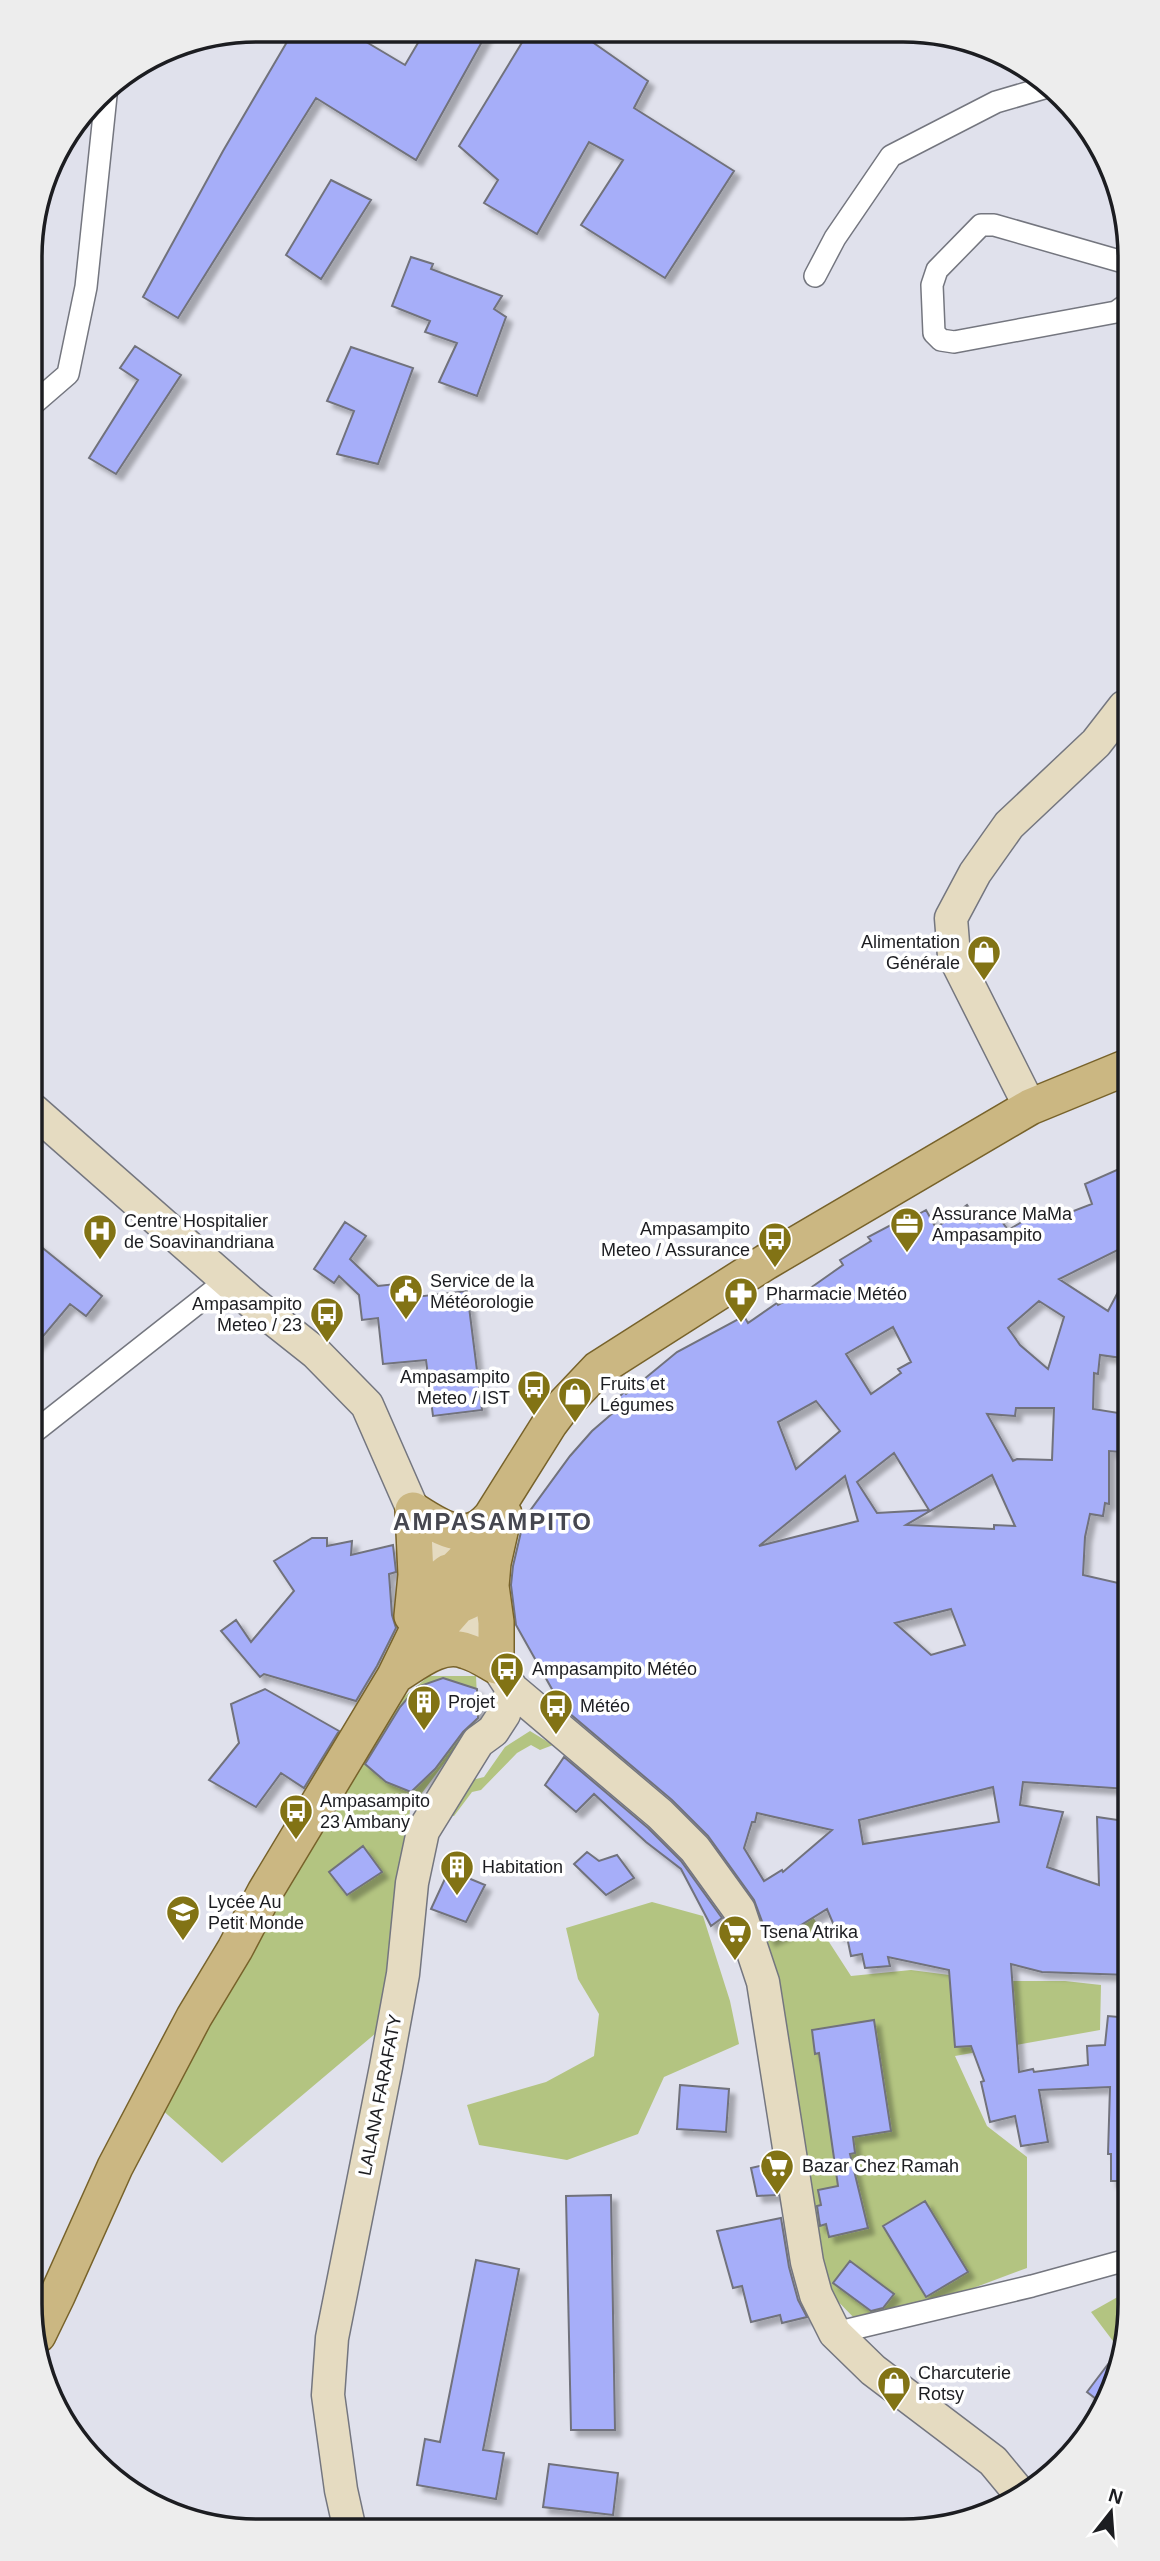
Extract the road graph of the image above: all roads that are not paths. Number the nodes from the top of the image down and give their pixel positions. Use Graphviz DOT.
graph roads {
  1 [pos="1038,90"];
  2 [pos="105,105"];
  3 [pos="1118,261"];
  4 [pos="815,276"];
  5 [pos="1118,311"];
  6 [pos="42,396"];
  7 [pos="1118,715"];
  8 [pos="1118,1071"];
  9 [pos="1030,1107"];
  10 [pos="42,1118"];
  11 [pos="227,1280"];
  12 [pos="42,1426"];
  13 [pos="508,1493"];
  14 [pos="413,1510"];
  15 [pos="455,1590"];
  16 [pos="395,1676"];
  17 [pos="504,1677"];
  18 [pos="1118,2262"];
  19 [pos="43,2322"];
  20 [pos="835,2333"];
  21 [pos="1015,2487"];
  22 [pos="347,2519"];
  1 -- 4 [label="street"];
  2 -- 6 [label="street"];
  3 -- 5 [label="street"];
  7 -- 9 [label="main road"];
  8 -- 9 [label="main road"];
  9 -- 13 [label="main road"];
  10 -- 11 [label="main road"];
  11 -- 12 [label="street"];
  11 -- 14 [label="main road"];
  13 -- 14 [label="main road"];
  13 -- 15 [label="main road"];
  13 -- 17 [label="main road"];
  14 -- 15 [label="main road"];
  14 -- 16 [label="main road"];
  15 -- 16 [label="main road"];
  15 -- 17 [label="main road"];
  16 -- 17 [label="main road"];
  16 -- 19 [label="main road"];
  17 -- 20 [label="main road"];
  17 -- 22 [label="main road, LALANA FARAFATY"];
  18 -- 20 [label="street"];
  20 -- 21 [label="main road"];
}
